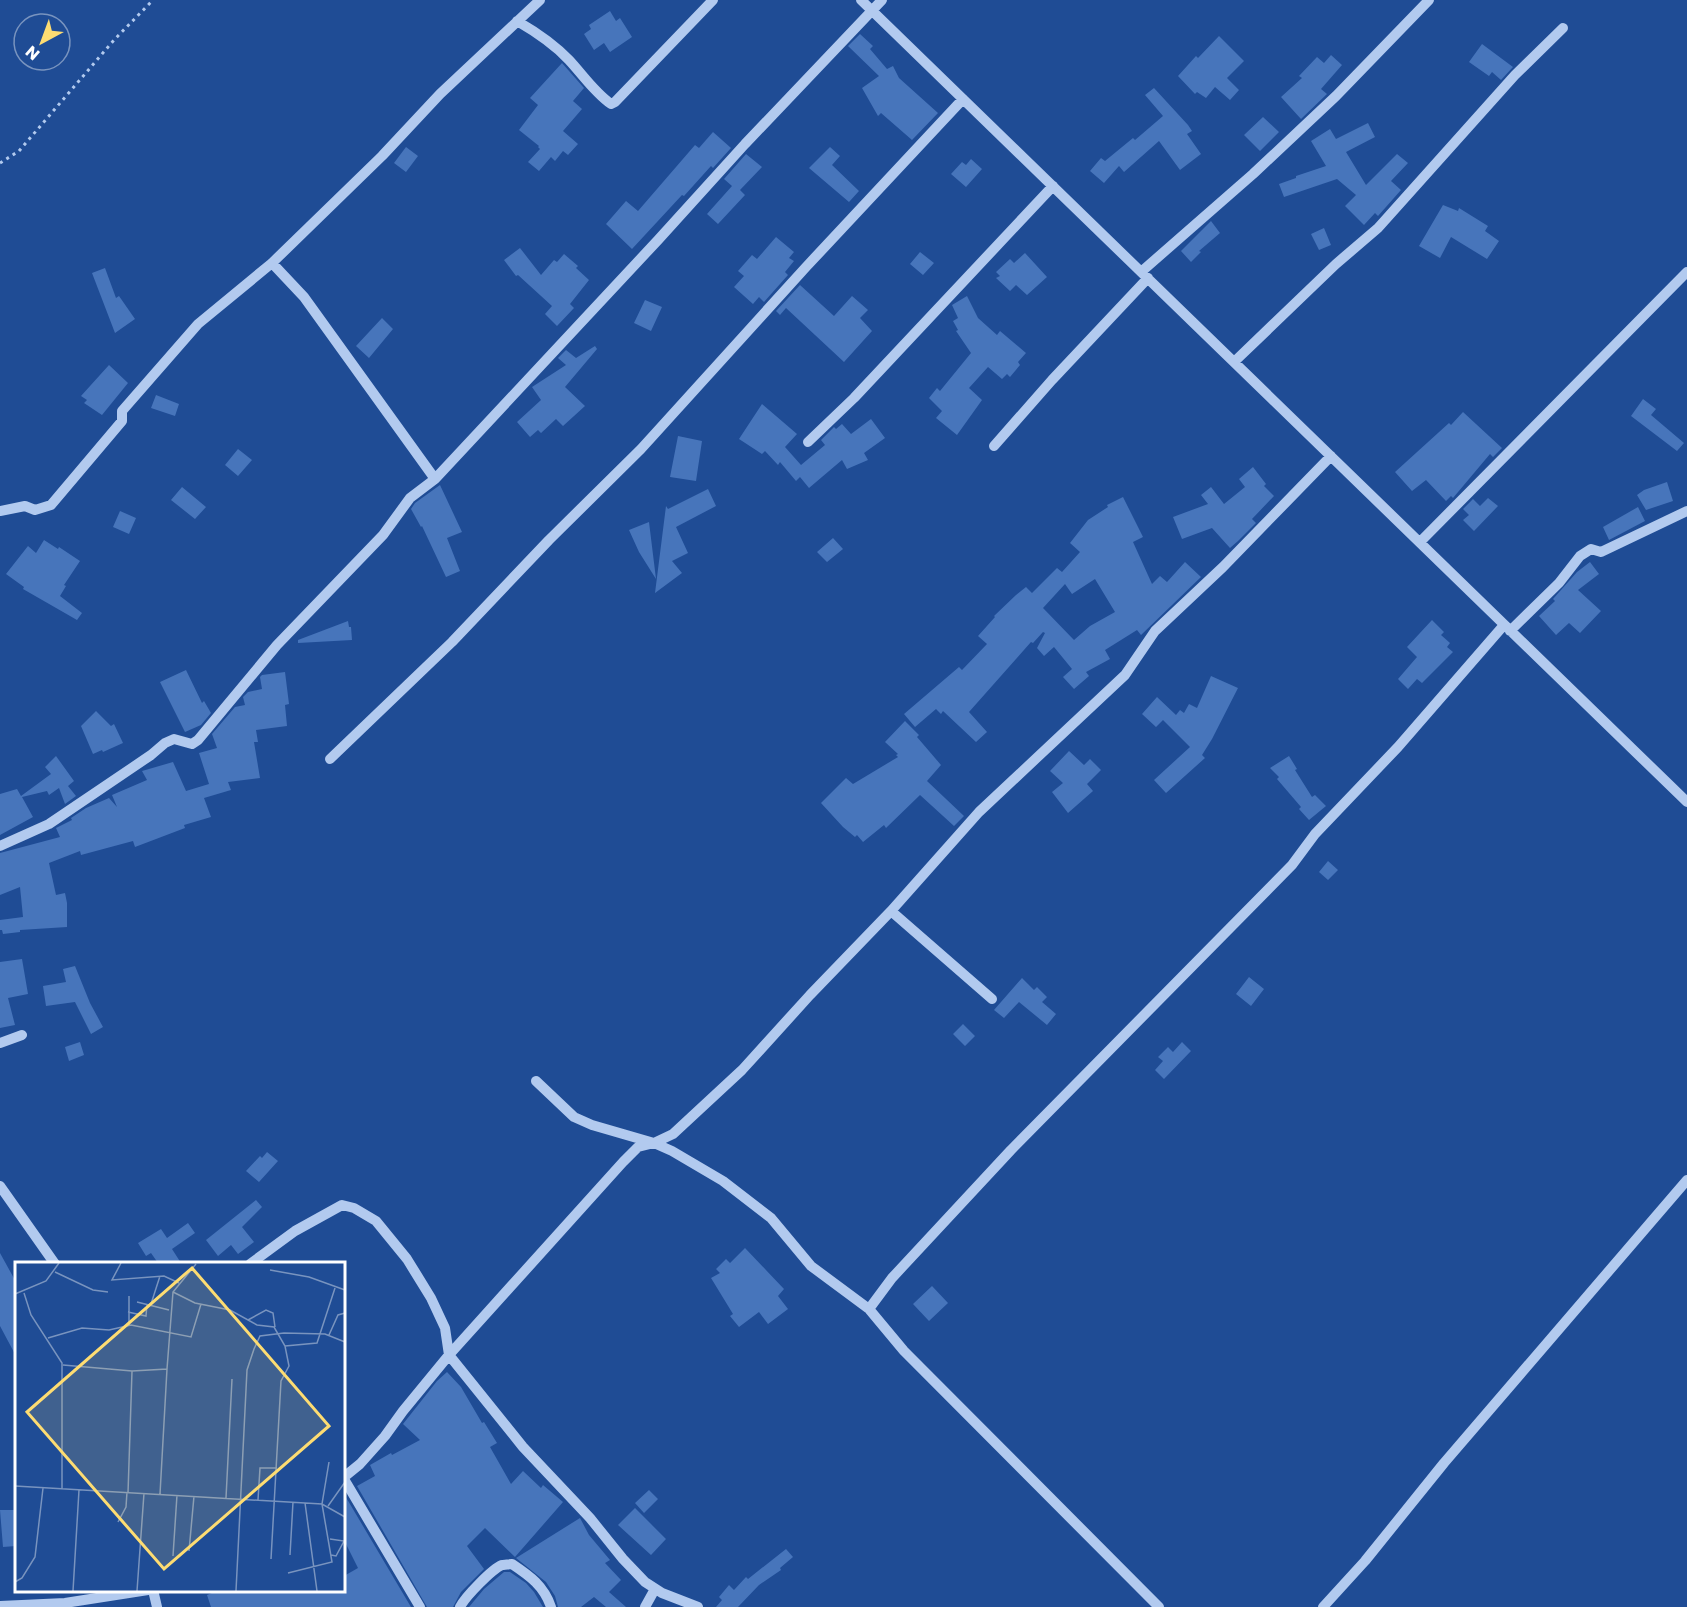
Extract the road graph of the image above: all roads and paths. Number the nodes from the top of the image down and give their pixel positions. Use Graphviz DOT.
graph roads {
  1 [pos="153,0"];
  2 [pos="540,0"];
  3 [pos="713,0"];
  4 [pos="861,0"];
  5 [pos="882,0"];
  6 [pos="1430,0"];
  7 [pos="871,10"];
  8 [pos="517,21"];
  9 [pos="1563,28"];
  10 [pos="963,99"];
  11 [pos="0,163"];
  12 [pos="1053,186"];
  13 [pos="272,262"];
  14 [pos="1687,272"];
  15 [pos="1144,275"];
  16 [pos="1234,362"];
  17 [pos="807,442"];
  18 [pos="994,446"];
  19 [pos="1331,456"];
  20 [pos="435,479"];
  21 [pos="0,511"];
  22 [pos="1687,511"];
  23 [pos="1420,542"];
  24 [pos="1507,628"];
  25 [pos="330,759"];
  26 [pos="1687,802"];
  27 [pos="0,846"];
  28 [pos="891,911"];
  29 [pos="992,999"];
  30 [pos="22,1035"];
  31 [pos="0,1042"];
  32 [pos="536,1081"];
  33 [pos="654,1143"];
  34 [pos="1687,1180"];
  35 [pos="0,1186"];
  36 [pos="54,1262"];
  37 [pos="251,1262"];
  38 [pos="869,1309"];
  39 [pos="449,1355"];
  40 [pos="345,1477"];
  41 [pos="345,1480"];
  42 [pos="656,1589"];
  43 [pos="137,1592"];
  44 [pos="153,1592"];
  45 [pos="65,1605"];
  46 [pos="0,1606"];
  47 [pos="418,1606"];
  48 [pos="157,1607"];
  49 [pos="460,1607"];
  50 [pos="551,1607"];
  51 [pos="645,1607"];
  52 [pos="698,1607"];
  53 [pos="1159,1607"];
  54 [pos="1323,1607"];
  1 -- 11 [label="path"];
  2 -- 8 [label="street"];
  3 -- 8 [label="street"];
  4 -- 7 [label="street"];
  5 -- 7 [label="street"];
  6 -- 15 [label="street"];
  7 -- 10 [label="street"];
  7 -- 20 [label="street"];
  8 -- 13 [label="street"];
  9 -- 16 [label="street"];
  10 -- 12 [label="street"];
  10 -- 25 [label="street"];
  12 -- 15 [label="street"];
  12 -- 17 [label="street"];
  13 -- 20 [label="street"];
  13 -- 21 [label="street"];
  14 -- 23 [label="street"];
  15 -- 16 [label="street"];
  15 -- 18 [label="street"];
  16 -- 19 [label="street"];
  19 -- 23 [label="street"];
  19 -- 28 [label="street"];
  20 -- 27 [label="street"];
  22 -- 24 [label="street"];
  23 -- 24 [label="street"];
  24 -- 26 [label="street"];
  24 -- 38 [label="street"];
  28 -- 29 [label="street"];
  28 -- 33 [label="street"];
  30 -- 31 [label="street"];
  32 -- 33 [label="street"];
  33 -- 38 [label="street"];
  33 -- 39 [label="street"];
  34 -- 54 [label="street"];
  35 -- 36 [label="street"];
  37 -- 39 [label="street"];
  38 -- 53 [label="street"];
  39 -- 40 [label="street"];
  39 -- 42 [label="street"];
  41 -- 47 [label="street"];
  42 -- 51 [label="street"];
  42 -- 52 [label="street"];
  43 -- 45 [label="street"];
  44 -- 48 [label="street"];
  45 -- 46 [label="street"];
  49 -- 50 [label="street"];
}
